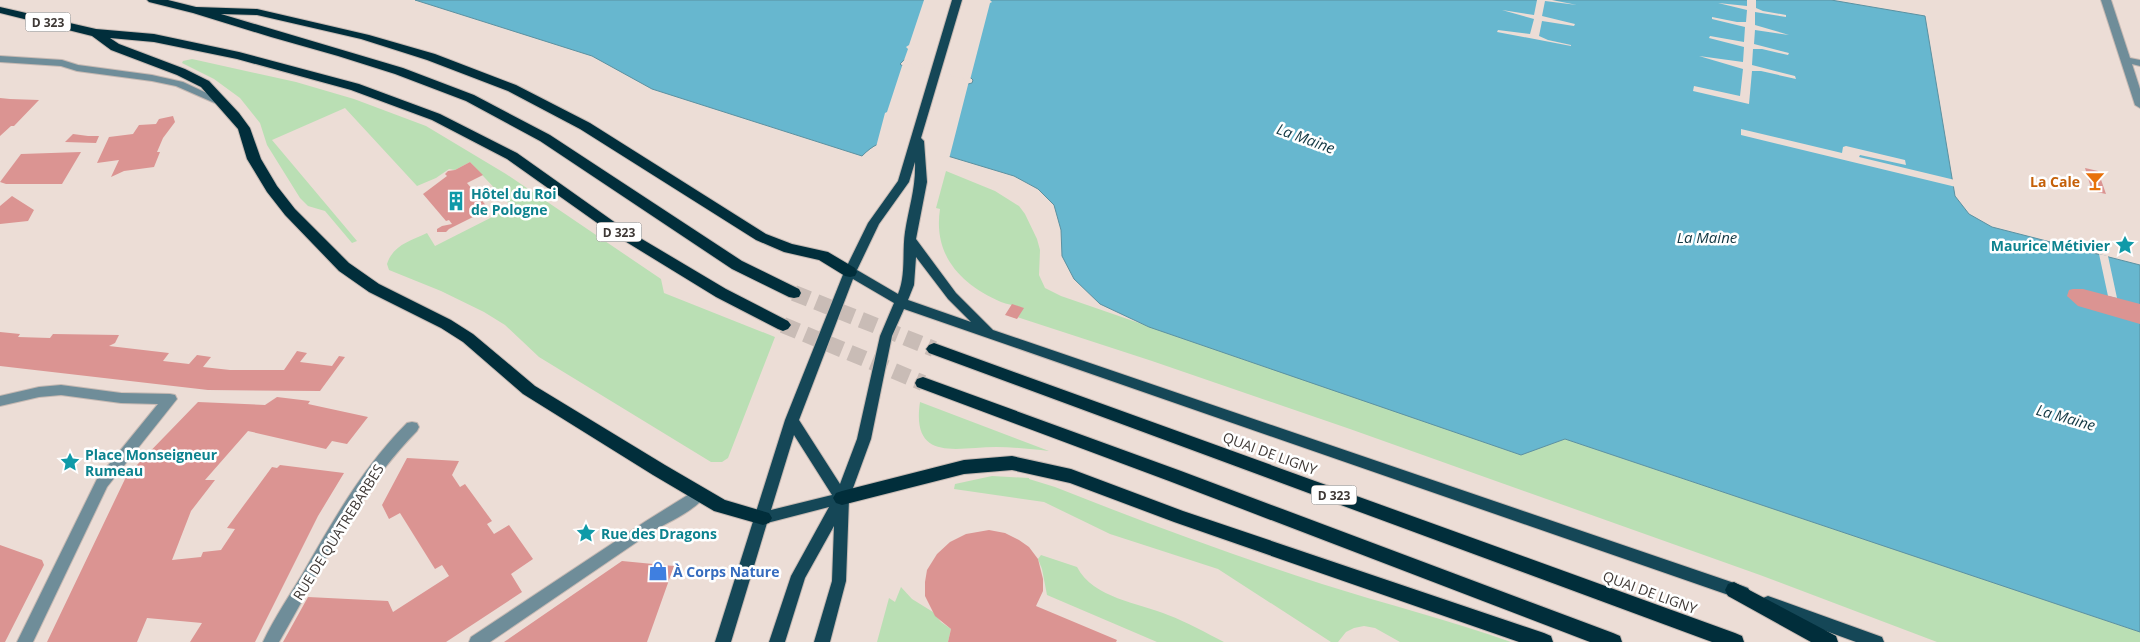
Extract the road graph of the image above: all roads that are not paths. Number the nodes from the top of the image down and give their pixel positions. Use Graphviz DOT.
graph roads {
  1 [pos="152,0"];
  2 [pos="957,0"];
  3 [pos="2106,0"];
  4 [pos="0,10"];
  5 [pos="196,10"];
  6 [pos="96,33"];
  7 [pos="0,60"];
  8 [pos="2125,60"];
  9 [pos="2140,63"];
  10 [pos="221,102"];
  11 [pos="2140,105"];
  12 [pos="918,131"];
  13 [pos="911,239"];
  14 [pos="850,272"];
  15 [pos="794,293"];
  16 [pos="900,302"];
  17 [pos="783,325"];
  18 [pos="988,332"];
  19 [pos="934,349"];
  20 [pos="923,383"];
  21 [pos="0,401"];
  22 [pos="792,420"];
  23 [pos="412,427"];
  24 [pos="698,494"];
  25 [pos="842,498"];
  26 [pos="763,518"];
  27 [pos="1734,590"];
  28 [pos="25,642"];
  29 [pos="271,642"];
  30 [pos="477,642"];
  31 [pos="723,642"];
  32 [pos="777,642"];
  33 [pos="822,642"];
  34 [pos="1544,642"];
  35 [pos="1613,642"];
  36 [pos="1735,642"];
  37 [pos="1829,642"];
  38 [pos="1876,642"];
  1 -- 5 [label="highway, D 323"];
  2 -- 12 [label="main road"];
  3 -- 8 [label="street"];
  4 -- 6 [label="highway, D 323"];
  5 -- 14 [label="highway"];
  5 -- 15 [label="highway, D 323"];
  6 -- 10 [label="highway"];
  6 -- 17 [label="highway, D 323"];
  7 -- 10 [label="street"];
  8 -- 9 [label="street"];
  8 -- 11 [label="street"];
  10 -- 24 [label="highway"];
  12 -- 13 [label="main road"];
  12 -- 14 [label="main road"];
  13 -- 16 [label="main road"];
  13 -- 18 [label="main road"];
  14 -- 16 [label="main road"];
  14 -- 22 [label="main road"];
  16 -- 18 [label="main road"];
  16 -- 25 [label="main road"];
  18 -- 27 [label="main road"];
  19 -- 36 [label="highway, QUAI DE LIGNY / D 323"];
  20 -- 35 [label="highway"];
  21 -- 28 [label="street"];
  22 -- 25 [label="main road"];
  22 -- 26 [label="main road"];
  23 -- 29 [label="street, RUE DE QUATREBARBES"];
  24 -- 26 [label="highway"];
  24 -- 30 [label="street"];
  25 -- 26 [label="main road"];
  25 -- 32 [label="main road"];
  25 -- 33 [label="main road"];
  25 -- 34 [label="highway"];
  26 -- 31 [label="main road"];
  27 -- 37 [label="highway"];
  27 -- 38 [label="main road"];
}
